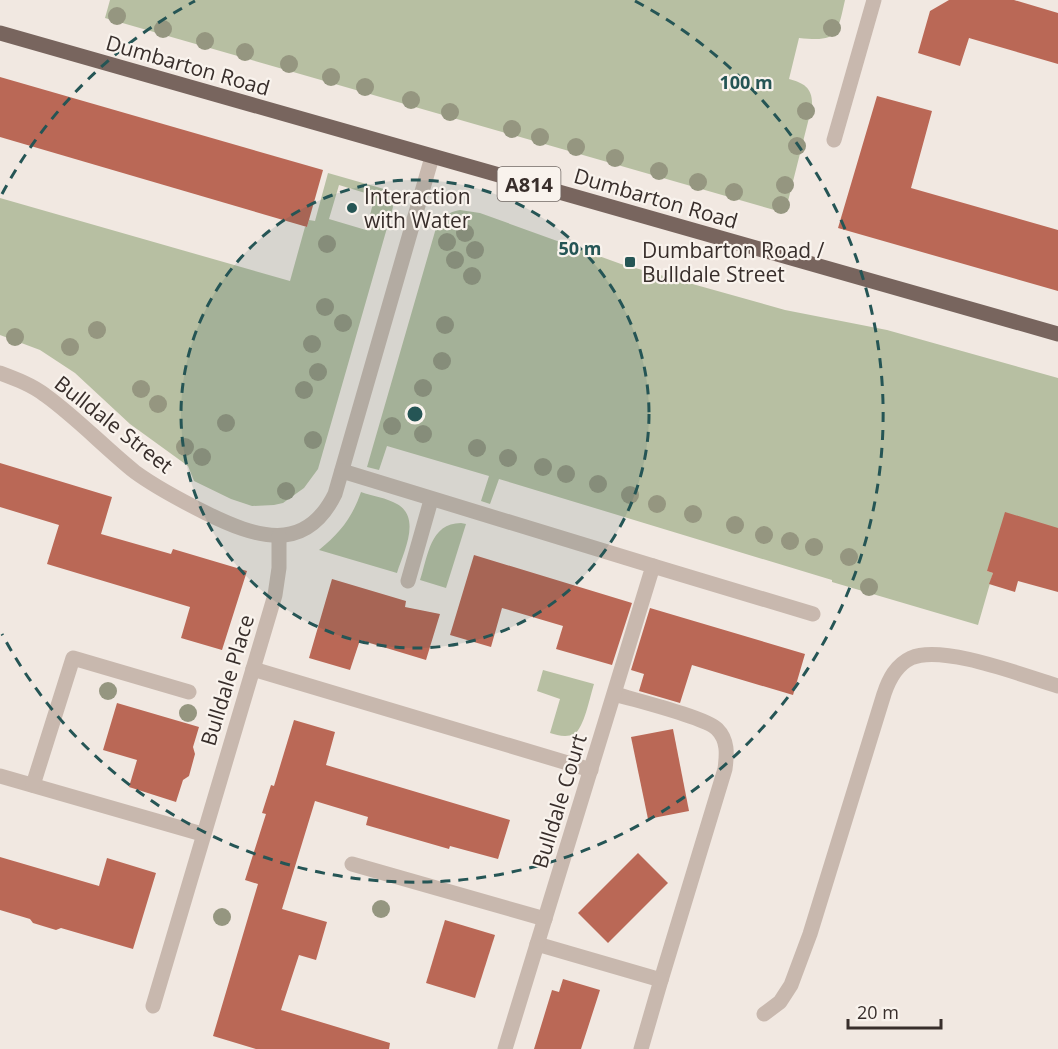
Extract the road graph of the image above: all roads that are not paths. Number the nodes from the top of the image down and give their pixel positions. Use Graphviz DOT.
graph roads {
  1 [pos="874,0"];
  2 [pos="0,33"];
  3 [pos="834,140"];
  4 [pos="432,157"];
  5 [pos="1058,334"];
  6 [pos="0,373"];
  7 [pos="342,471"];
  8 [pos="431,500"];
  9 [pos="279,536"];
  10 [pos="653,566"];
  11 [pos="408,581"];
  12 [pos="813,614"];
  13 [pos="253,669"];
  14 [pos="1058,686"];
  15 [pos="189,692"];
  16 [pos="615,694"];
  17 [pos="591,770"];
  18 [pos="0,776"];
  19 [pos="33,785"];
  20 [pos="202,834"];
  21 [pos="352,864"];
  22 [pos="544,919"];
  23 [pos="537,944"];
  24 [pos="661,980"];
  25 [pos="153,1006"];
  26 [pos="764,1014"];
  27 [pos="505,1049"];
  28 [pos="641,1049"];
  1 -- 3 [label="street"];
  2 -- 4 [label="main road, Dumbarton Road / A814"];
  4 -- 5 [label="main road, Dumbarton Road / A814"];
  4 -- 7 [label="street, Bulldale Street"];
  6 -- 9 [label="street, Bulldale Street"];
  7 -- 8 [label="street"];
  7 -- 9 [label="street, Bulldale Street"];
  8 -- 10 [label="street"];
  8 -- 11 [label="street"];
  9 -- 13 [label="street, Bulldale Place"];
  10 -- 12 [label="street"];
  10 -- 16 [label="street, Bulldale Court"];
  13 -- 17 [label="street"];
  13 -- 20 [label="street, Bulldale Place"];
  14 -- 26 [label="street"];
  15 -- 19 [label="street"];
  16 -- 17 [label="street, Bulldale Court"];
  16 -- 24 [label="street"];
  17 -- 22 [label="street, Bulldale Court"];
  18 -- 19 [label="street"];
  19 -- 20 [label="street"];
  20 -- 25 [label="street, Bulldale Place"];
  21 -- 22 [label="street"];
  22 -- 23 [label="street, Bulldale Court"];
  23 -- 24 [label="street"];
  23 -- 27 [label="street, Bulldale Court"];
  24 -- 28 [label="street"];
}
